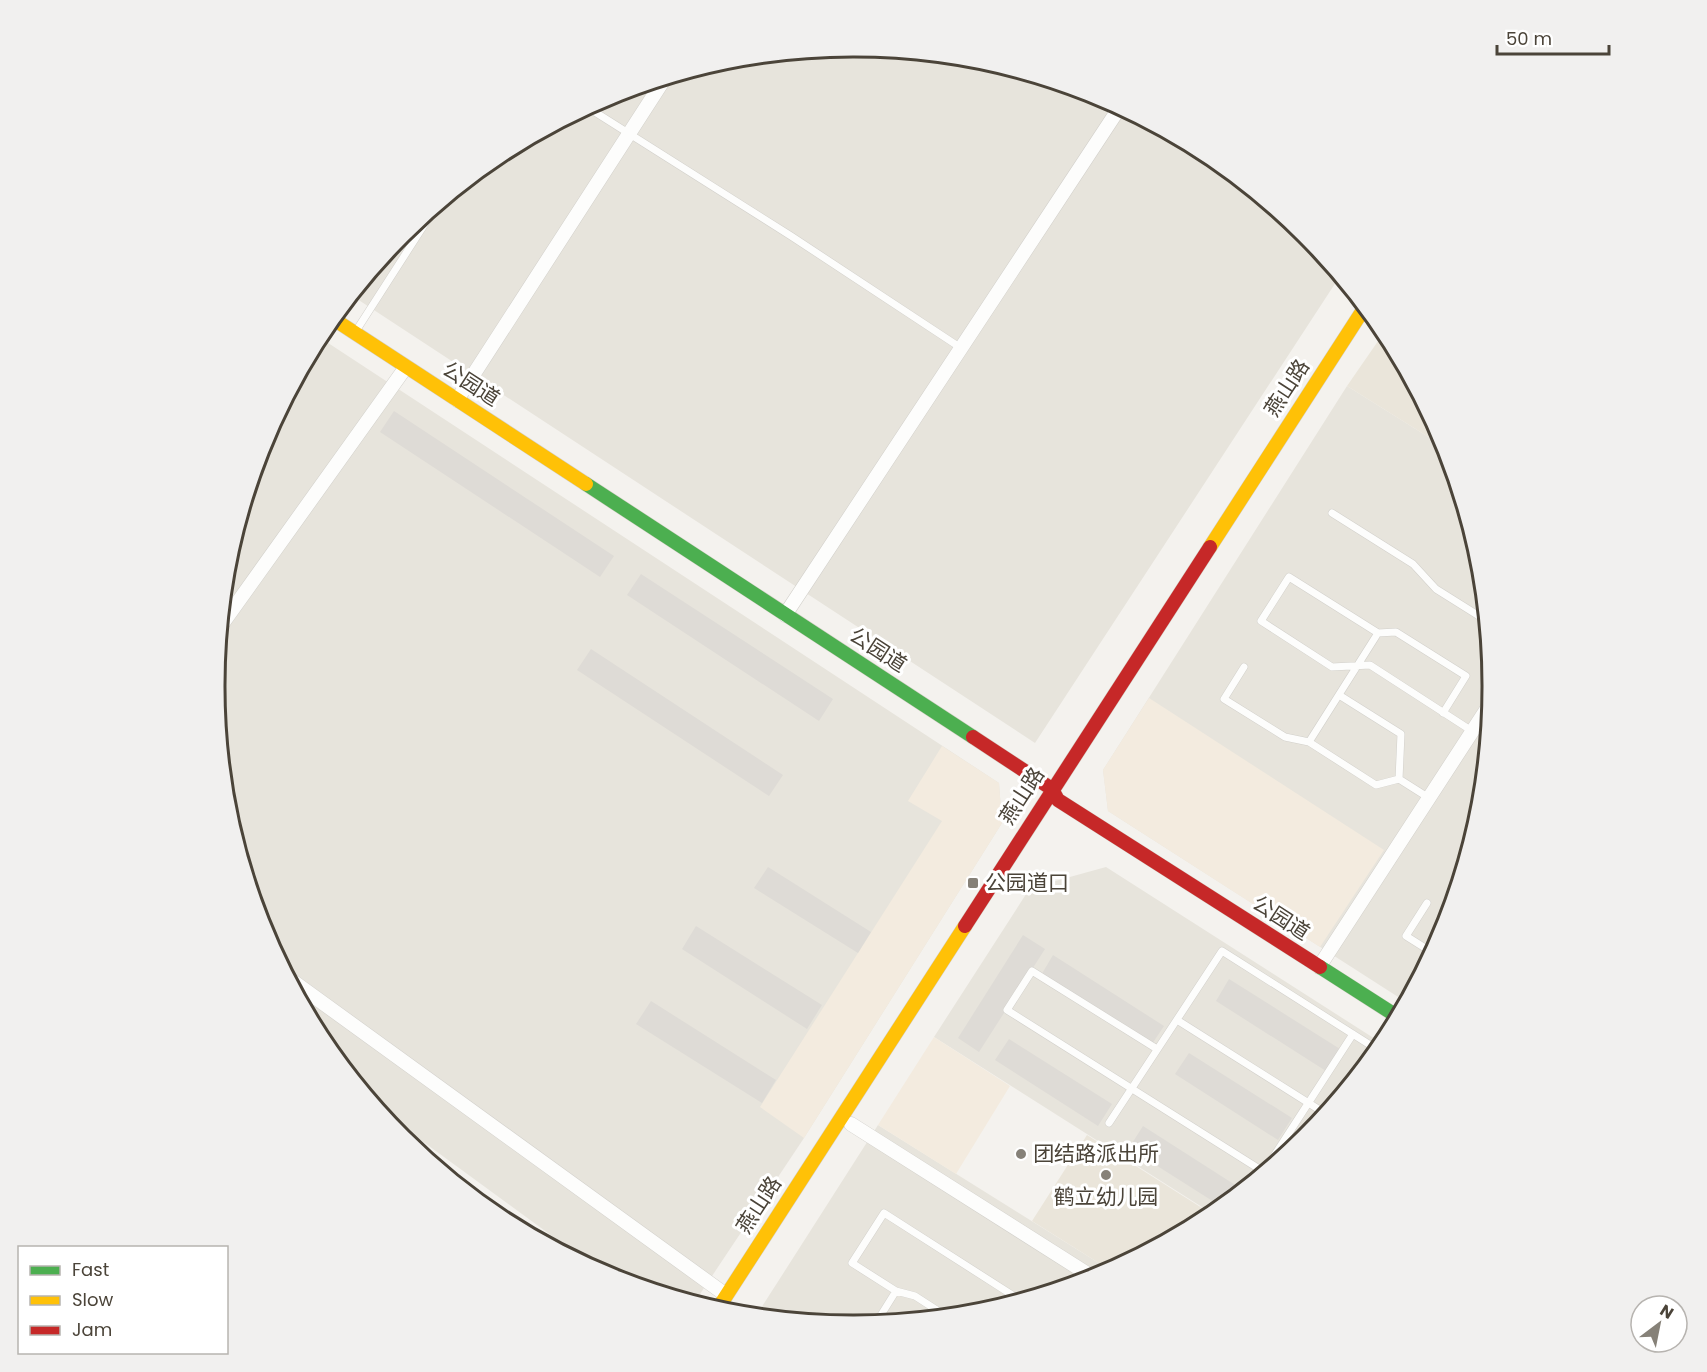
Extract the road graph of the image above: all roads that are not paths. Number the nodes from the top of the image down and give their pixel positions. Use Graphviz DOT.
graph roads {
  1 [pos="659,88"];
  2 [pos="596,113"];
  3 [pos="1115,114"];
  4 [pos="629,134"];
  5 [pos="421,230"];
  6 [pos="1360,314"];
  7 [pos="340,324"];
  8 [pos="1368,326"];
  9 [pos="354,333"];
  10 [pos="961,348"];
  11 [pos="406,367"];
  12 [pos="457,400"];
  13 [pos="1332,513"];
  14 [pos="229,614"];
  15 [pos="785,615"];
  16 [pos="1478,616"];
  17 [pos="1378,633"];
  18 [pos="1358,666"];
  19 [pos="1244,667"];
  20 [pos="1339,695"];
  21 [pos="1443,713"];
  22 [pos="1481,717"];
  23 [pos="1472,731"];
  24 [pos="1309,742"];
  25 [pos="1399,778"];
  26 [pos="1055,794"];
  27 [pos="1429,798"];
  28 [pos="1427,903"];
  29 [pos="1425,949"];
  30 [pos="1319,967"];
  31 [pos="302,988"];
  32 [pos="1391,1012"];
  33 [pos="1177,1020"];
  34 [pos="1353,1035"];
  35 [pos="1369,1045"];
  36 [pos="1157,1049"];
  37 [pos="1132,1089"];
  38 [pos="1309,1103"];
  39 [pos="1318,1109"];
  40 [pos="1109,1123"];
  41 [pos="851,1124"];
  42 [pos="1279,1148"];
  43 [pos="1257,1168"];
  44 [pos="1083,1271"];
  45 [pos="896,1291"];
  46 [pos="726,1295"];
  47 [pos="1012,1295"];
  48 [pos="722,1301"];
  49 [pos="735,1304"];
  50 [pos="937,1310"];
  51 [pos="881,1314"];
  1 -- 4 [label="street"];
  2 -- 4 [label="lane"];
  3 -- 10 [label="street"];
  4 -- 10 [label="lane"];
  4 -- 12 [label="street"];
  5 -- 9 [label="lane"];
  6 -- 26 [label="main road, 燕山路"];
  7 -- 9 [label="main road, 公园道"];
  8 -- 26 [label="main road, 燕山路"];
  9 -- 11 [label="main road, 公园道"];
  10 -- 15 [label="street"];
  11 -- 12 [label="main road, 公园道"];
  11 -- 14 [label="street"];
  12 -- 15 [label="main road, 公园道"];
  13 -- 16 [label="lane"];
  15 -- 26 [label="main road, 公园道"];
  17 -- 18 [label="lane"];
  17 -- 18 [label="lane"];
  17 -- 21 [label="lane"];
  18 -- 20 [label="lane"];
  18 -- 21 [label="lane"];
  19 -- 24 [label="lane"];
  20 -- 24 [label="lane"];
  20 -- 25 [label="lane"];
  21 -- 23 [label="lane"];
  22 -- 23 [label="street"];
  23 -- 27 [label="street"];
  24 -- 25 [label="lane"];
  25 -- 27 [label="lane"];
  26 -- 30 [label="main road, 公园道"];
  26 -- 41 [label="main road, 燕山路"];
  26 -- 46 [label="main road, 燕山路"];
  27 -- 30 [label="street"];
  28 -- 29 [label="lane"];
  30 -- 32 [label="main road, 公园道"];
  31 -- 46 [label="street"];
  33 -- 34 [label="lane"];
  33 -- 36 [label="lane"];
  33 -- 38 [label="lane"];
  34 -- 35 [label="lane"];
  34 -- 38 [label="lane"];
  36 -- 37 [label="lane"];
  36 -- 37 [label="lane"];
  37 -- 40 [label="lane"];
  37 -- 43 [label="lane"];
  38 -- 39 [label="lane"];
  38 -- 42 [label="lane"];
  41 -- 44 [label="street"];
  41 -- 49 [label="main road, 燕山路"];
  45 -- 47 [label="lane"];
  45 -- 50 [label="lane"];
  45 -- 51 [label="lane"];
  46 -- 48 [label="main road, 燕山路"];
}
